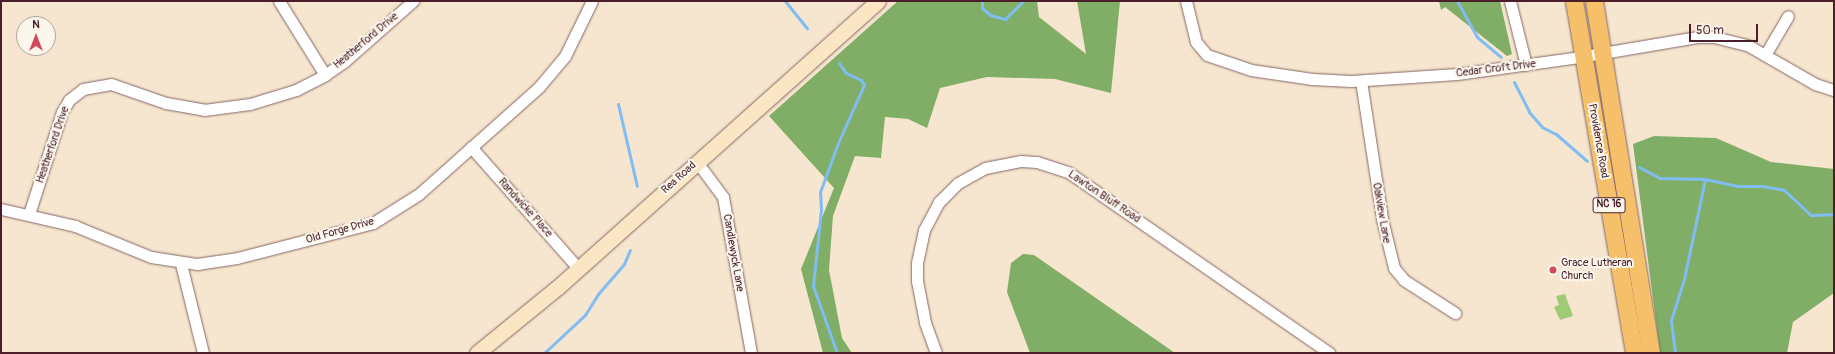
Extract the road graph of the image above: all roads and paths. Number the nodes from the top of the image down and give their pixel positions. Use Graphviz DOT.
graph roads {
  1 [pos="279,1"];
  2 [pos="413,1"];
  3 [pos="592,1"];
  4 [pos="877,1"];
  5 [pos="1186,1"];
  6 [pos="1510,1"];
  7 [pos="1574,1"];
  8 [pos="1594,1"];
  9 [pos="1788,16"];
  10 [pos="1604,52"];
  11 [pos="1765,55"];
  12 [pos="1584,56"];
  13 [pos="1526,65"];
  14 [pos="324,75"];
  15 [pos="1361,81"];
  16 [pos="1834,90"];
  17 [pos="471,148"];
  18 [pos="696,162"];
  19 [pos="1,209"];
  20 [pos="29,214"];
  21 [pos="181,264"];
  22 [pos="578,268"];
  23 [pos="1455,313"];
  24 [pos="203,353"];
  25 [pos="477,353"];
  26 [pos="751,353"];
  27 [pos="936,353"];
  28 [pos="1329,353"];
  29 [pos="1634,353"];
  30 [pos="1651,353"];
  1 -- 14 [label="street"];
  2 -- 14 [label="street, Heatherford Drive"];
  3 -- 17 [label="street, Old Forge Drive"];
  4 -- 18 [label="main road, Rea Road"];
  5 -- 15 [label="street, Cedar Croft Drive"];
  6 -- 13 [label="street"];
  7 -- 12 [label="main road, Providence Road / NC 16"];
  8 -- 10 [label="main road, Providence Road / NC 16"];
  9 -- 11 [label="street"];
  10 -- 11 [label="street, Cedar Croft Drive"];
  10 -- 12 [label="street, Cedar Croft Drive"];
  10 -- 30 [label="main road, Providence Road / NC 16"];
  11 -- 16 [label="street, Cedar Croft Drive"];
  12 -- 13 [label="street, Cedar Croft Drive"];
  12 -- 29 [label="main road, Providence Road / NC 16"];
  13 -- 15 [label="street, Cedar Croft Drive"];
  14 -- 20 [label="street, Heatherford Drive"];
  15 -- 23 [label="street, Oakview Lane"];
  17 -- 21 [label="street, Old Forge Drive"];
  17 -- 22 [label="street, Randwicke Place"];
  18 -- 22 [label="main road, Rea Road"];
  18 -- 26 [label="street, Candlewyck Lane"];
  19 -- 20 [label="street, Old Forge Drive"];
  20 -- 21 [label="street, Old Forge Drive"];
  21 -- 24 [label="street"];
  22 -- 25 [label="main road, Rea Road"];
  27 -- 28 [label="street, Lawton Bluff Road"];
}
